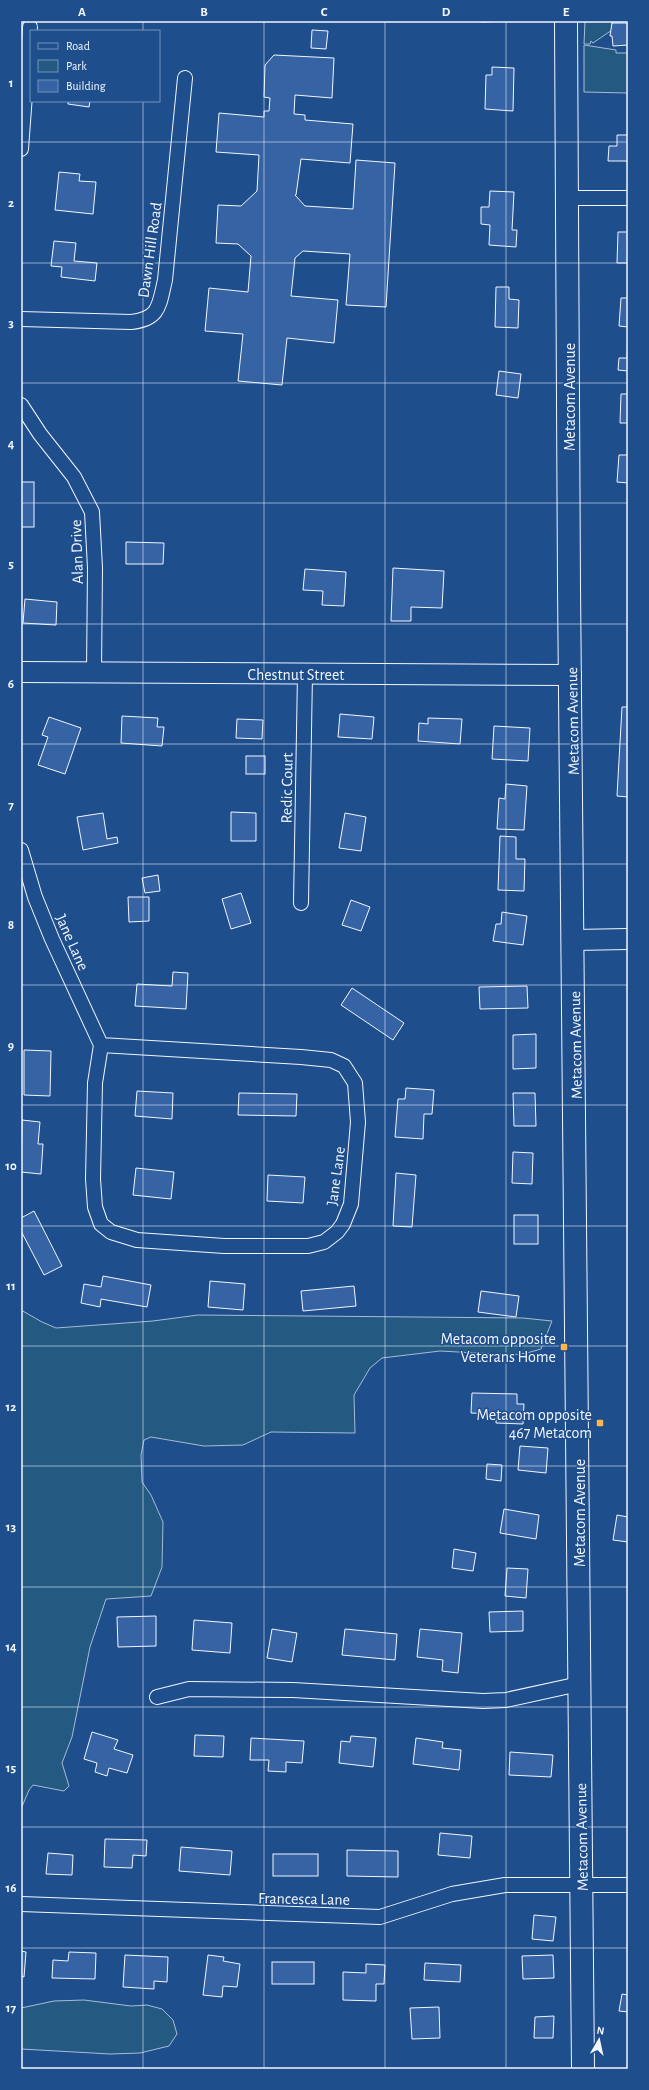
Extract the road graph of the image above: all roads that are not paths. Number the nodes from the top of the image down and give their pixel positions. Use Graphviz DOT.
graph roads {
  1 [pos="566,21"];
  2 [pos="30,27"];
  3 [pos="185,78"];
  4 [pos="21,149"];
  5 [pos="568,198"];
  6 [pos="628,198"];
  7 [pos="21,319"];
  8 [pos="21,405"];
  9 [pos="21,672"];
  10 [pos="94,673"];
  11 [pos="305,674"];
  12 [pos="571,675"];
  13 [pos="21,850"];
  14 [pos="301,903"];
  15 [pos="628,939"];
  16 [pos="574,940"];
  17 [pos="101,1045"];
  18 [pos="579,1684"];
  19 [pos="156,1696"];
  20 [pos="628,1885"];
  21 [pos="582,1886"];
  22 [pos="21,1904"];
  23 [pos="584,2069"];
  1 -- 5 [label="main road, Metacom Avenue"];
  2 -- 4 [label="street"];
  3 -- 7 [label="street, Dawn Hill Road"];
  5 -- 6 [label="street"];
  5 -- 12 [label="main road, Metacom Avenue"];
  8 -- 10 [label="street, Alan Drive"];
  9 -- 10 [label="street, Chestnut Street"];
  10 -- 11 [label="street, Chestnut Street"];
  11 -- 12 [label="street, Chestnut Street"];
  11 -- 14 [label="street, Redic Court"];
  12 -- 16 [label="main road, Metacom Avenue"];
  13 -- 17 [label="street, Jane Lane"];
  15 -- 16 [label="street"];
  16 -- 18 [label="main road, Metacom Avenue"];
  17 -- 17 [label="street, Jane Lane"];
  18 -- 19 [label="street"];
  18 -- 21 [label="main road, Metacom Avenue"];
  20 -- 21 [label="street, Francesca Lane"];
  21 -- 22 [label="street, Francesca Lane"];
  21 -- 23 [label="main road, Metacom Avenue"];
}
